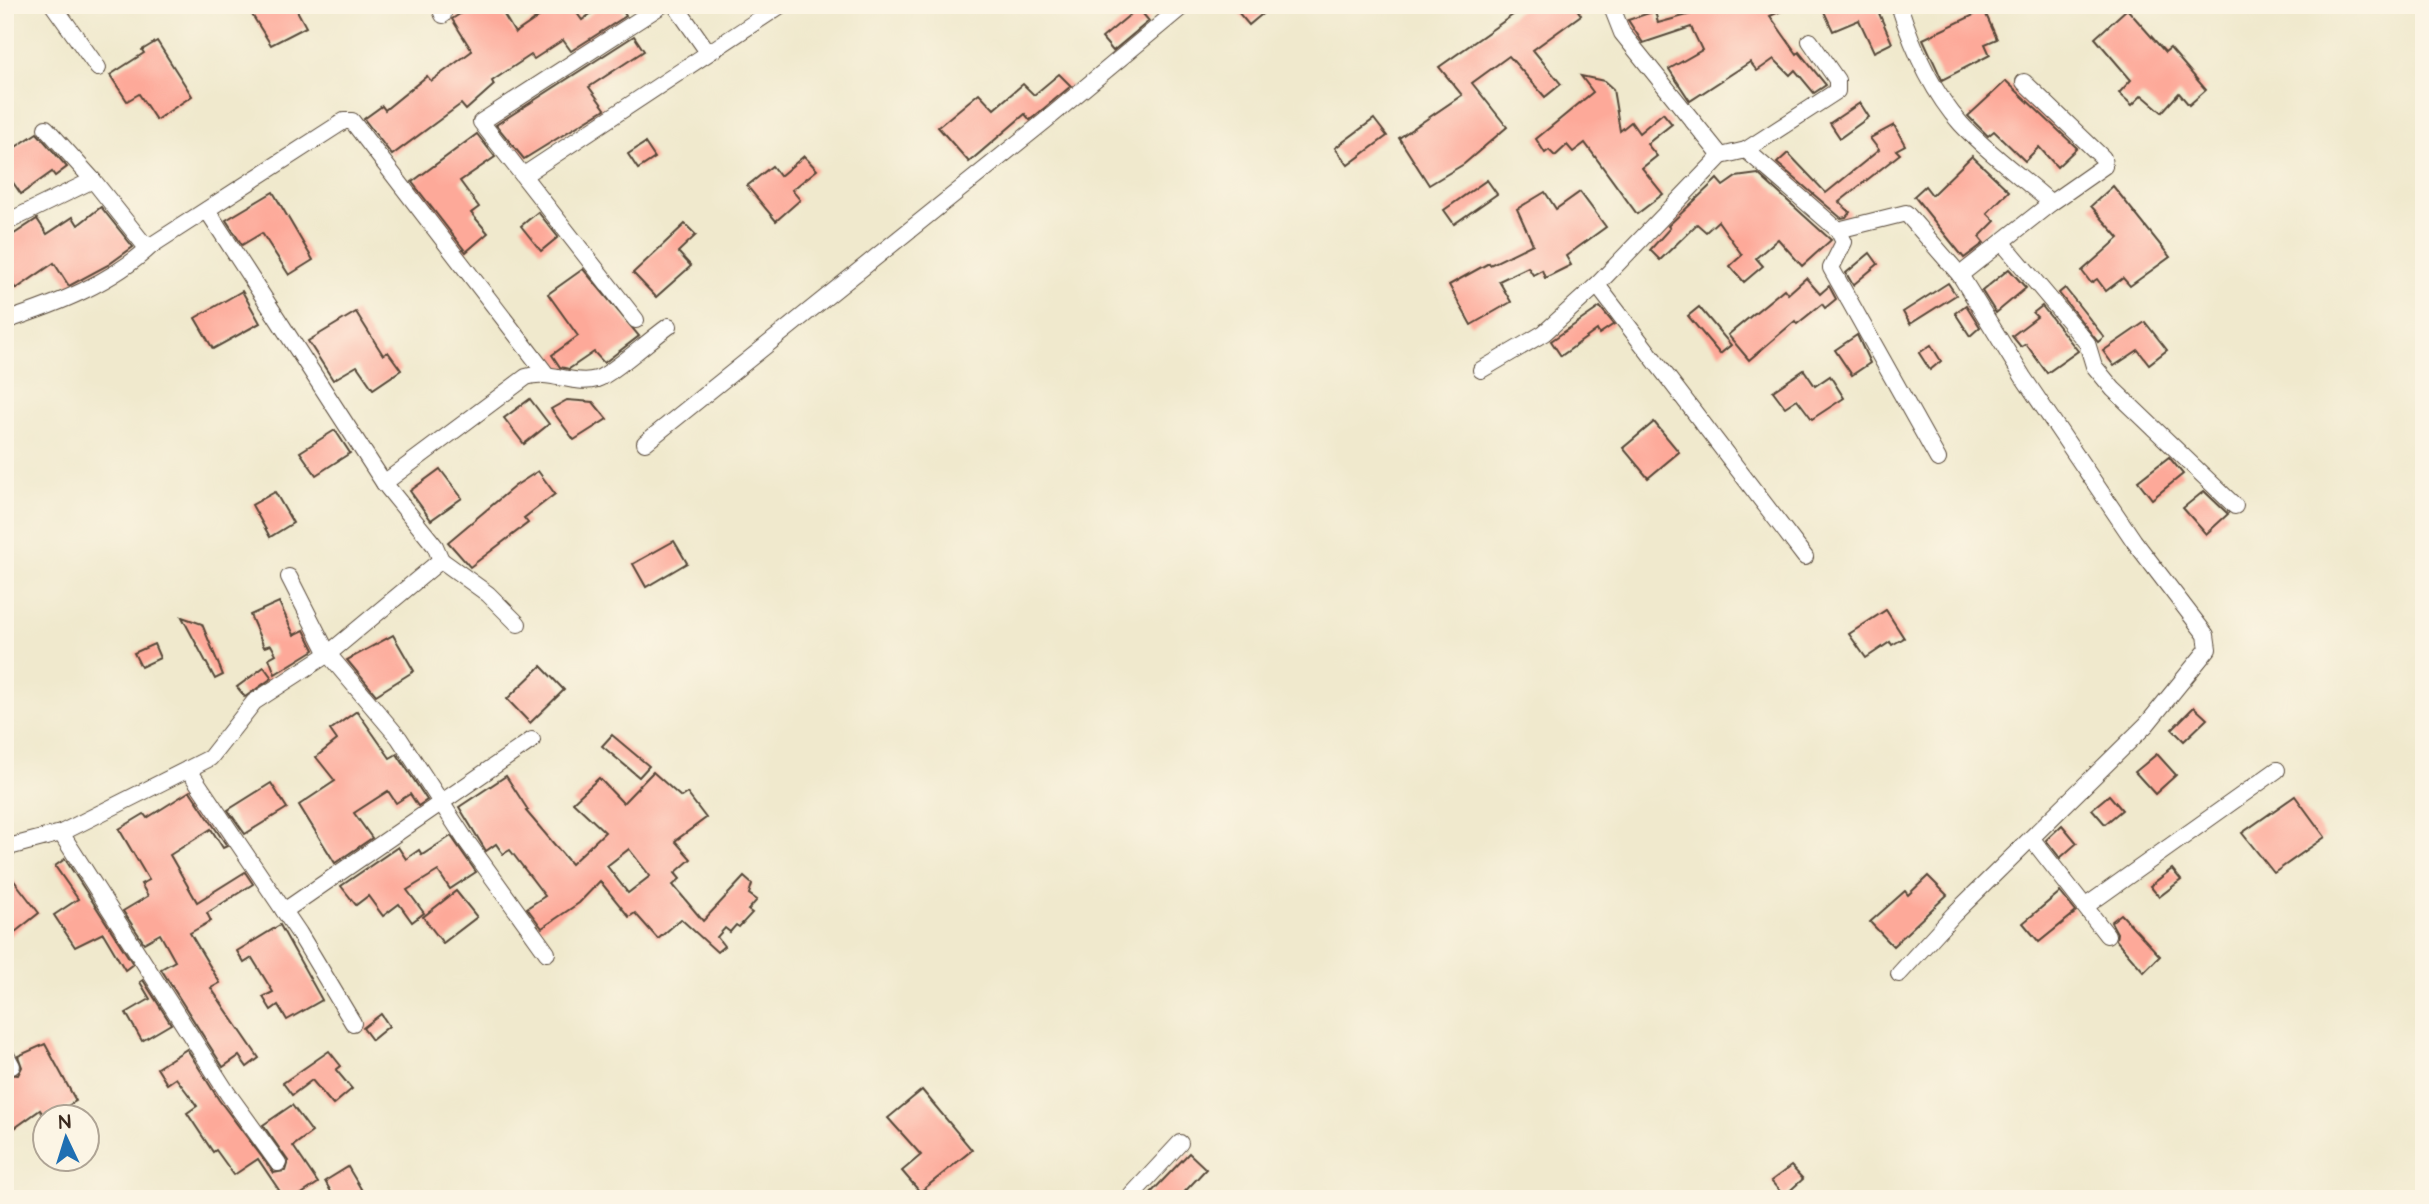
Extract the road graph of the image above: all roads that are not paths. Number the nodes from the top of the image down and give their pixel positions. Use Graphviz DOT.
graph roads {
  1 [pos="53,5"];
  2 [pos="662,5"];
  3 [pos="675,5"];
  4 [pos="781,5"];
  5 [pos="1184,5"];
  6 [pos="1611,5"];
  7 [pos="1899,5"];
  8 [pos="1810,41"];
  9 [pos="708,52"];
  10 [pos="98,68"];
  11 [pos="2024,82"];
  12 [pos="46,128"];
  13 [pos="1746,150"];
  14 [pos="1721,156"];
  15 [pos="524,175"];
  16 [pos="93,180"];
  17 [pos="2051,203"];
  18 [pos="207,210"];
  19 [pos="5,223"];
  20 [pos="1838,230"];
  21 [pos="2002,242"];
  22 [pos="152,246"];
  23 [pos="1960,275"];
  24 [pos="1597,285"];
  25 [pos="636,320"];
  26 [pos="5,321"];
  27 [pos="669,326"];
  28 [pos="1481,370"];
  29 [pos="547,375"];
  30 [pos="645,443"];
  31 [pos="1938,459"];
  32 [pos="384,483"];
  33 [pos="2235,506"];
  34 [pos="1804,558"];
  35 [pos="441,560"];
  36 [pos="289,577"];
  37 [pos="518,624"];
  38 [pos="328,654"];
  39 [pos="532,740"];
  40 [pos="188,769"];
  41 [pos="2277,770"];
  42 [pos="441,804"];
  43 [pos="61,833"];
  44 [pos="2032,839"];
  45 [pos="5,848"];
  46 [pos="2086,906"];
  47 [pos="284,911"];
  48 [pos="2107,935"];
  49 [pos="547,953"];
  50 [pos="1899,974"];
  51 [pos="353,1023"];
  52 [pos="1180,1143"];
  53 [pos="278,1163"];
  54 [pos="1128,1199"];
  1 -- 10 [label="street"];
  2 -- 15 [label="street"];
  3 -- 9 [label="street"];
  4 -- 9 [label="street"];
  5 -- 30 [label="street"];
  6 -- 14 [label="street"];
  7 -- 17 [label="street"];
  8 -- 13 [label="street"];
  9 -- 15 [label="street"];
  11 -- 17 [label="street"];
  12 -- 16 [label="street"];
  13 -- 14 [label="street"];
  13 -- 20 [label="street"];
  14 -- 24 [label="street"];
  15 -- 25 [label="street"];
  16 -- 19 [label="street"];
  16 -- 22 [label="street"];
  17 -- 21 [label="street"];
  18 -- 22 [label="street"];
  18 -- 29 [label="street"];
  18 -- 32 [label="street"];
  20 -- 23 [label="street"];
  20 -- 31 [label="street"];
  21 -- 23 [label="street"];
  21 -- 33 [label="street"];
  22 -- 26 [label="street"];
  23 -- 44 [label="street"];
  24 -- 28 [label="street"];
  24 -- 34 [label="street"];
  27 -- 29 [label="street"];
  29 -- 32 [label="street"];
  32 -- 35 [label="street"];
  35 -- 37 [label="street"];
  35 -- 38 [label="street"];
  36 -- 38 [label="street"];
  38 -- 40 [label="street"];
  38 -- 42 [label="street"];
  39 -- 42 [label="street"];
  40 -- 43 [label="street"];
  40 -- 47 [label="street"];
  41 -- 46 [label="street"];
  42 -- 47 [label="street"];
  42 -- 49 [label="street"];
  43 -- 45 [label="street"];
  43 -- 53 [label="street"];
  44 -- 46 [label="street"];
  44 -- 50 [label="street"];
  46 -- 48 [label="street"];
  47 -- 51 [label="street"];
  52 -- 54 [label="street"];
}
